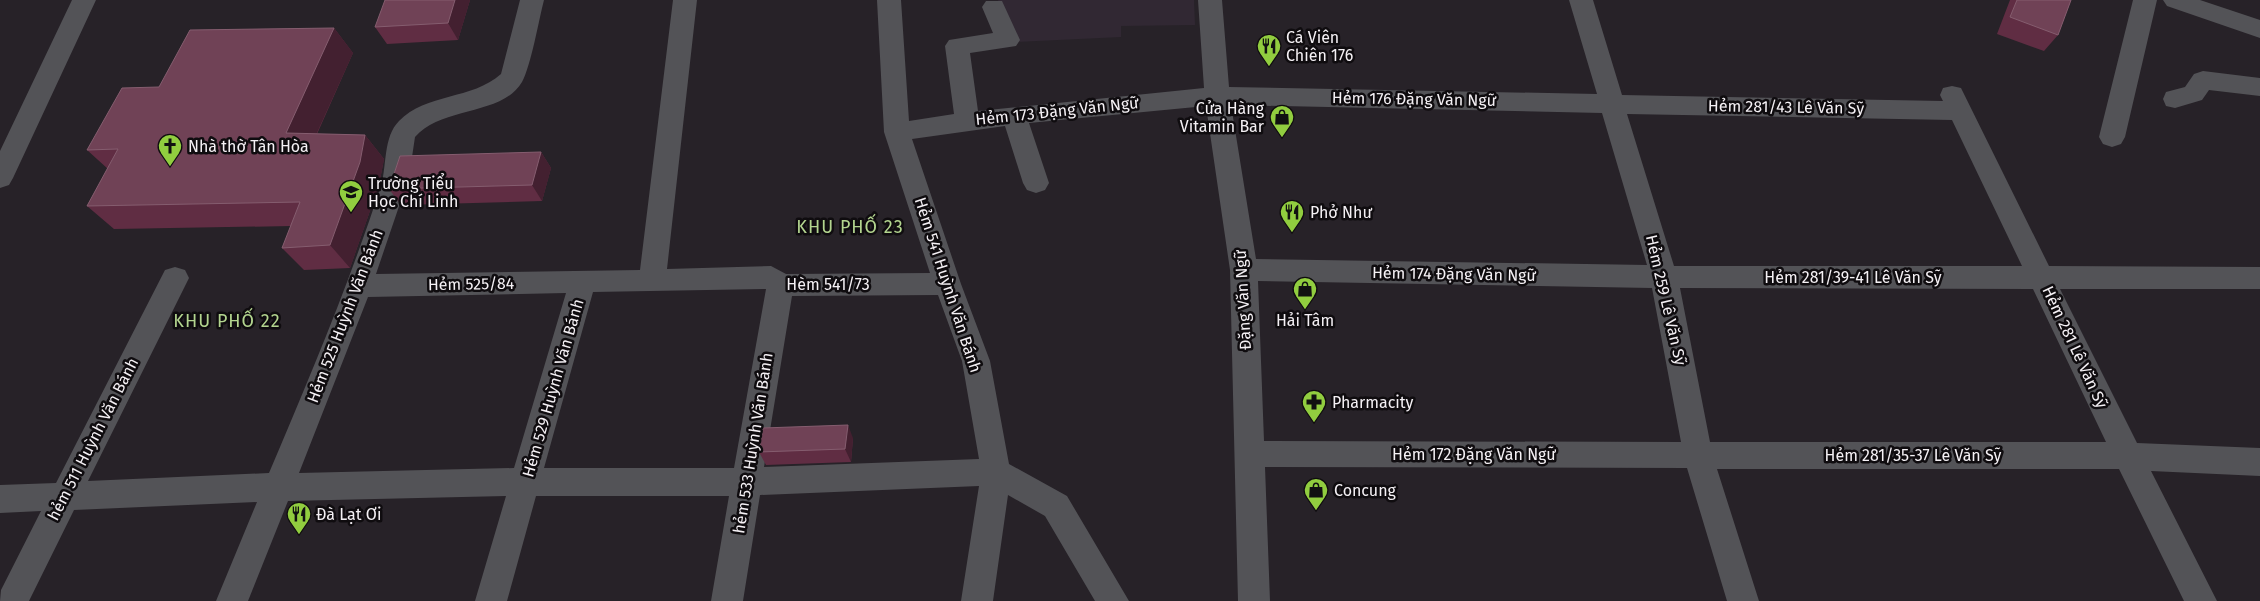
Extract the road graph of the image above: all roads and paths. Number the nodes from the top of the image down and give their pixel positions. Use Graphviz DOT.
graph roads {
  1 [pos="84,0"];
  2 [pos="532,0"];
  3 [pos="686,0"];
  4 [pos="889,0"];
  5 [pos="1210,0"];
  6 [pos="1582,0"];
  7 [pos="2145,0"];
  8 [pos="2175,0"];
  9 [pos="994,7"];
  10 [pos="2224,7"];
  11 [pos="2260,29"];
  12 [pos="2260,87"];
  13 [pos="1217,96"];
  14 [pos="2175,98"];
  15 [pos="1955,101"];
  16 [pos="1612,103"];
  17 [pos="1014,115"];
  18 [pos="967,121"];
  19 [pos="897,132"];
  20 [pos="2112,137"];
  21 [pos="0,178"];
  22 [pos="1036,183"];
  23 [pos="1244,270"];
  24 [pos="175,278"];
  25 [pos="1664,278"];
  26 [pos="2042,278"];
  27 [pos="2260,278"];
  28 [pos="584,281"];
  29 [pos="652,281"];
  30 [pos="947,284"];
  31 [pos="780,285"];
  32 [pos="359,286"];
  33 [pos="1249,454"];
  34 [pos="1698,454"];
  35 [pos="2127,456"];
  36 [pos="2260,462"];
  37 [pos="996,472"];
  38 [pos="526,482"];
  39 [pos="747,482"];
  40 [pos="278,487"];
  41 [pos="64,497"];
  42 [pos="0,499"];
  43 [pos="12,601"];
  44 [pos="232,601"];
  45 [pos="491,601"];
  46 [pos="727,601"];
  47 [pos="977,601"];
  48 [pos="1113,601"];
  49 [pos="1254,601"];
  50 [pos="1743,601"];
  51 [pos="2201,601"];
  1 -- 21 [label="street"];
  2 -- 32 [label="street, Hẻm 525 Huỳnh Văn Bánh"];
  3 -- 29 [label="street"];
  4 -- 19 [label="street, Hẻm 541 Huỳnh Văn Bánh"];
  5 -- 13 [label="street, Đặng Văn Ngữ"];
  6 -- 16 [label="street, Hẻm 259 Lê Văn Sỹ"];
  7 -- 20 [label="street"];
  8 -- 10 [label="street"];
  9 -- 18 [label="street"];
  10 -- 11 [label="street"];
  12 -- 14 [label="street"];
  13 -- 16 [label="street, Hẻm 176 Đặng Văn Ngữ"];
  13 -- 17 [label="street, Hẻm 173 Đặng Văn Ngữ"];
  13 -- 23 [label="street, Đặng Văn Ngữ"];
  15 -- 16 [label="street, Hẻm 281/43 Lê Văn Sỹ"];
  15 -- 26 [label="street, Hẻm 281 Lê Văn Sỹ"];
  16 -- 25 [label="street, Hẻm 259 Lê Văn Sỹ"];
  17 -- 18 [label="street, Hẻm 173 Đặng Văn Ngữ"];
  17 -- 22 [label="street"];
  18 -- 19 [label="street, Hẻm 173 Đặng Văn Ngữ"];
  19 -- 30 [label="street, Hẻm 541 Huỳnh Văn Bánh"];
  23 -- 25 [label="street, Hẻm 174 Đặng Văn Ngữ"];
  23 -- 33 [label="street, Đặng Văn Ngữ"];
  24 -- 41 [label="street, hẻm 511 Huỳnh Văn Bánh"];
  25 -- 26 [label="street, Hẻm 281/39-41 Lê Văn Sỹ"];
  25 -- 34 [label="street, Hẻm 259 Lê Văn Sỹ"];
  26 -- 27 [label="street, Hẻm 281/39-41 Lê Văn Sỹ"];
  26 -- 35 [label="street, Hẻm 281 Lê Văn Sỹ"];
  28 -- 29 [label="street, Hẻm 529 Huỳnh Văn Bánh"];
  28 -- 32 [label="street, Hẻm 525/84"];
  28 -- 38 [label="street, Hẻm 529 Huỳnh Văn Bánh"];
  29 -- 31 [label="street, Hèm 541/73"];
  30 -- 31 [label="street, Hèm 541/73"];
  30 -- 37 [label="street, Hẻm 541 Huỳnh Văn Bánh"];
  31 -- 39 [label="street, hẻm 533 Huỳnh Văn Bánh"];
  32 -- 40 [label="street, Hẻm 525 Huỳnh Văn Bánh"];
  33 -- 34 [label="street, Hẻm 172 Đặng Văn Ngữ"];
  33 -- 49 [label="street, Đặng Văn Ngữ"];
  34 -- 35 [label="street, Hẻm 281/35-37 Lê Văn Sỹ"];
  34 -- 50 [label="street, Hẻm 259 Lê Văn Sỹ"];
  35 -- 36 [label="street, Hẻm 281/35-37 Lê Văn Sỹ"];
  35 -- 51 [label="street, Hẻm 281 Lê Văn Sỹ"];
  37 -- 39 [label="street"];
  37 -- 47 [label="street, Hẻm 541 Huỳnh Văn Bánh"];
  37 -- 48 [label="street"];
  38 -- 39 [label="street"];
  38 -- 40 [label="street"];
  38 -- 45 [label="street, Hẻm 529 Huỳnh Văn Bánh"];
  39 -- 46 [label="street, hẻm 533 Huỳnh Văn Bánh"];
  40 -- 41 [label="street"];
  40 -- 44 [label="street, Hẻm 525 Huỳnh Văn Bánh"];
  41 -- 42 [label="street"];
  41 -- 43 [label="street, hẻm 511 Huỳnh Văn Bánh"];
}
